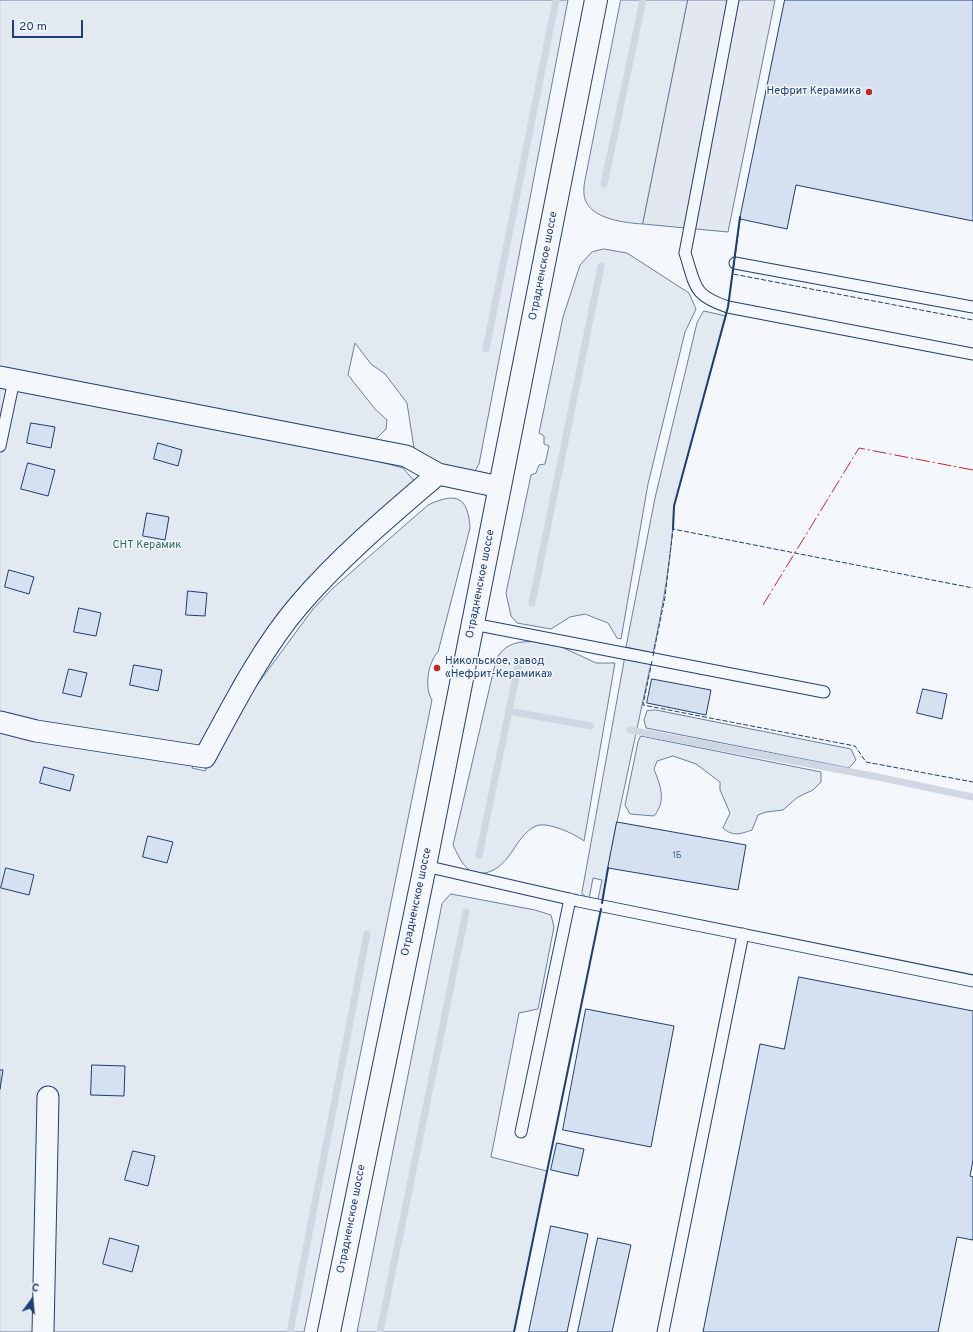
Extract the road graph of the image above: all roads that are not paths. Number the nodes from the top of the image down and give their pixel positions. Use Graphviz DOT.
graph roads {
  1 [pos="596,0"];
  2 [pos="733,0"];
  3 [pos="735,263"];
  4 [pos="973,307"];
  5 [pos="973,354"];
  6 [pos="7,378"];
  7 [pos="0,446"];
  8 [pos="438,474"];
  9 [pos="500,487"];
  10 [pos="473,624"];
  11 [pos="824,692"];
  12 [pos="0,722"];
  13 [pos="425,866"];
  14 [pos="570,899"];
  15 [pos="743,934"];
  16 [pos="973,981"];
  17 [pos="48,1097"];
  18 [pos="521,1132"];
  19 [pos="43,1332"];
  20 [pos="329,1332"];
  21 [pos="663,1332"];
  1 -- 9 [label="main road, Отрадненское шоссе"];
  2 -- 5 [label="lane"];
  3 -- 4 [label="lane"];
  6 -- 7 [label="lane"];
  6 -- 8 [label="street"];
  8 -- 9 [label="street"];
  8 -- 12 [label="street"];
  9 -- 10 [label="main road, Отрадненское шоссе"];
  10 -- 11 [label="lane"];
  10 -- 13 [label="main road, Отрадненское шоссе"];
  13 -- 14 [label="lane"];
  13 -- 20 [label="main road, Отрадненское шоссе"];
  14 -- 15 [label="lane"];
  14 -- 18 [label="lane"];
  15 -- 16 [label="lane"];
  15 -- 21 [label="lane"];
  17 -- 19 [label="street"];
}
